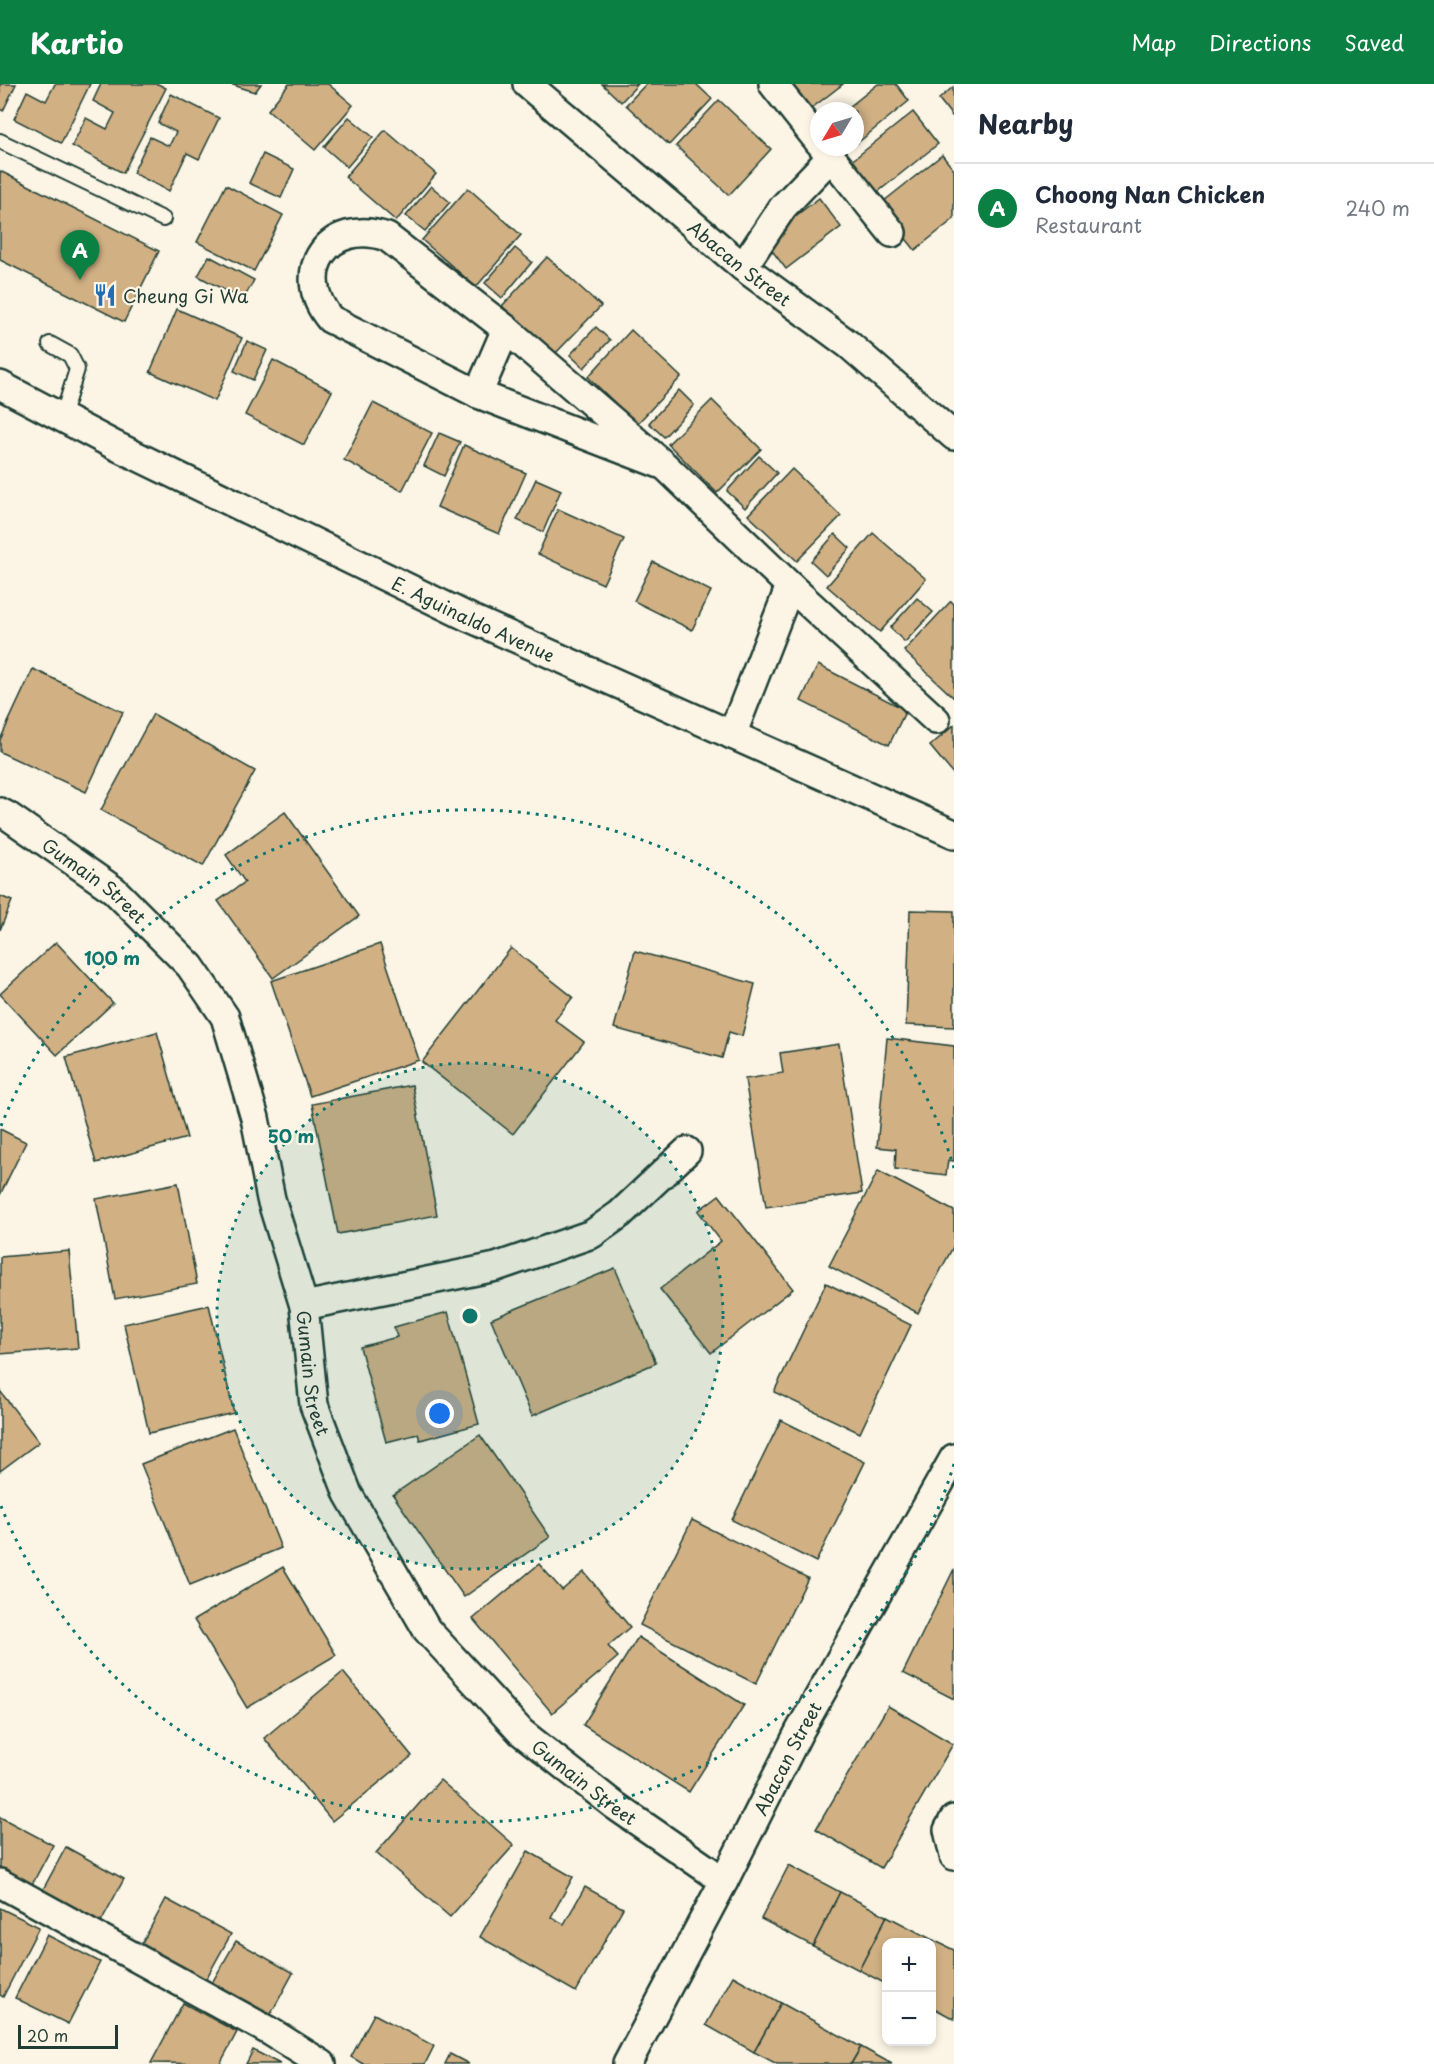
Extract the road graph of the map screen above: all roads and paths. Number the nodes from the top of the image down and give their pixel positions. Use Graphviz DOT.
graph roads {
  1 [pos="526,84"];
  2 [pos="773,84"];
  3 [pos="810,131"];
  4 [pos="0,141"];
  5 [pos="819,156"];
  6 [pos="830,156"];
  7 [pos="163,219"];
  8 [pos="892,233"];
  9 [pos="743,267"];
  10 [pos="506,329"];
  11 [pos="50,344"];
  12 [pos="0,385"];
  13 [pos="478,394"];
  14 [pos="62,418"];
  15 [pos="954,436"];
  16 [pos="665,466"];
  17 [pos="790,586"];
  18 [pos="936,720"];
  19 [pos="732,735"];
  20 [pos="0,812"];
  21 [pos="954,834"];
  22 [pos="687,1150"];
  23 [pos="304,1306"];
  24 [pos="954,1458"];
  25 [pos="954,1819"];
  26 [pos="954,1856"];
  27 [pos="724,1881"];
  28 [pos="0,1883"];
  29 [pos="318,2063"];
  30 [pos="627,2064"];
  1 -- 9 [label="street, Abacan Street"];
  2 -- 3 [label="street"];
  4 -- 7 [label="lane"];
  5 -- 9 [label="street"];
  6 -- 8 [label="street"];
  9 -- 15 [label="street, Abacan Street"];
  10 -- 13 [label="street"];
  10 -- 13 [label="street"];
  10 -- 16 [label="street"];
  11 -- 14 [label="lane"];
  12 -- 14 [label="street, E. Aguinaldo Avenue"];
  13 -- 16 [label="street"];
  14 -- 19 [label="street, E. Aguinaldo Avenue"];
  16 -- 17 [label="street"];
  17 -- 18 [label="street"];
  17 -- 19 [label="street"];
  19 -- 21 [label="street, E. Aguinaldo Avenue"];
  20 -- 23 [label="street, Gumain Street"];
  22 -- 23 [label="street"];
  23 -- 27 [label="street, Gumain Street"];
  24 -- 27 [label="street, Abacan Street"];
  25 -- 26 [label="street"];
  27 -- 30 [label="street, Abacan Street"];
  28 -- 29 [label="street"];
}
